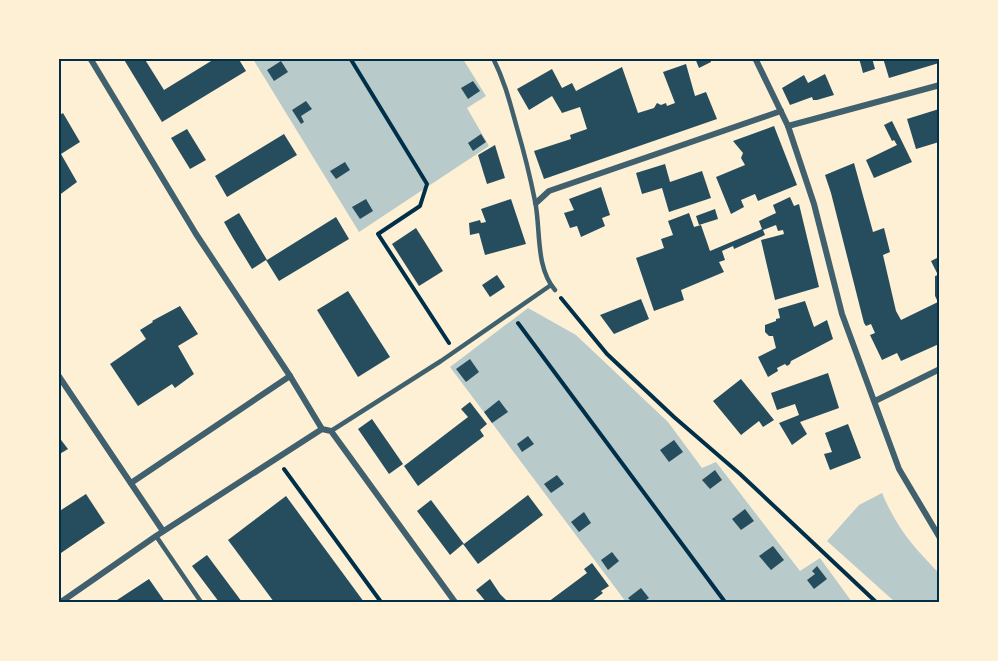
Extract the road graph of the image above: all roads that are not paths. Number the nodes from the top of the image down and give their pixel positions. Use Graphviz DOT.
graph roads {
  1 [pos="90,58"];
  2 [pos="493,58"];
  3 [pos="755,58"];
  4 [pos="939,85"];
  5 [pos="781,111"];
  6 [pos="788,126"];
  7 [pos="536,203"];
  8 [pos="550,285"];
  9 [pos="555,290"];
  10 [pos="939,369"];
  11 [pos="58,375"];
  12 [pos="290,376"];
  13 [pos="875,401"];
  14 [pos="322,429"];
  15 [pos="331,431"];
  16 [pos="131,483"];
  17 [pos="163,531"];
  18 [pos="156,536"];
  19 [pos="939,538"];
  20 [pos="61,603"];
  21 [pos="201,603"];
  22 [pos="455,603"];
  1 -- 12 [label="street"];
  2 -- 7 [label="lane"];
  3 -- 5 [label="street"];
  4 -- 6 [label="street"];
  5 -- 6 [label="street"];
  5 -- 7 [label="street"];
  6 -- 13 [label="street"];
  7 -- 8 [label="lane"];
  8 -- 9 [label="lane"];
  8 -- 15 [label="lane"];
  10 -- 13 [label="street"];
  11 -- 16 [label="street"];
  12 -- 14 [label="street"];
  12 -- 16 [label="street"];
  13 -- 19 [label="street"];
  14 -- 15 [label="street"];
  14 -- 17 [label="street"];
  15 -- 22 [label="street"];
  16 -- 17 [label="street"];
  17 -- 18 [label="street"];
  18 -- 20 [label="street"];
  18 -- 21 [label="lane"];
}
